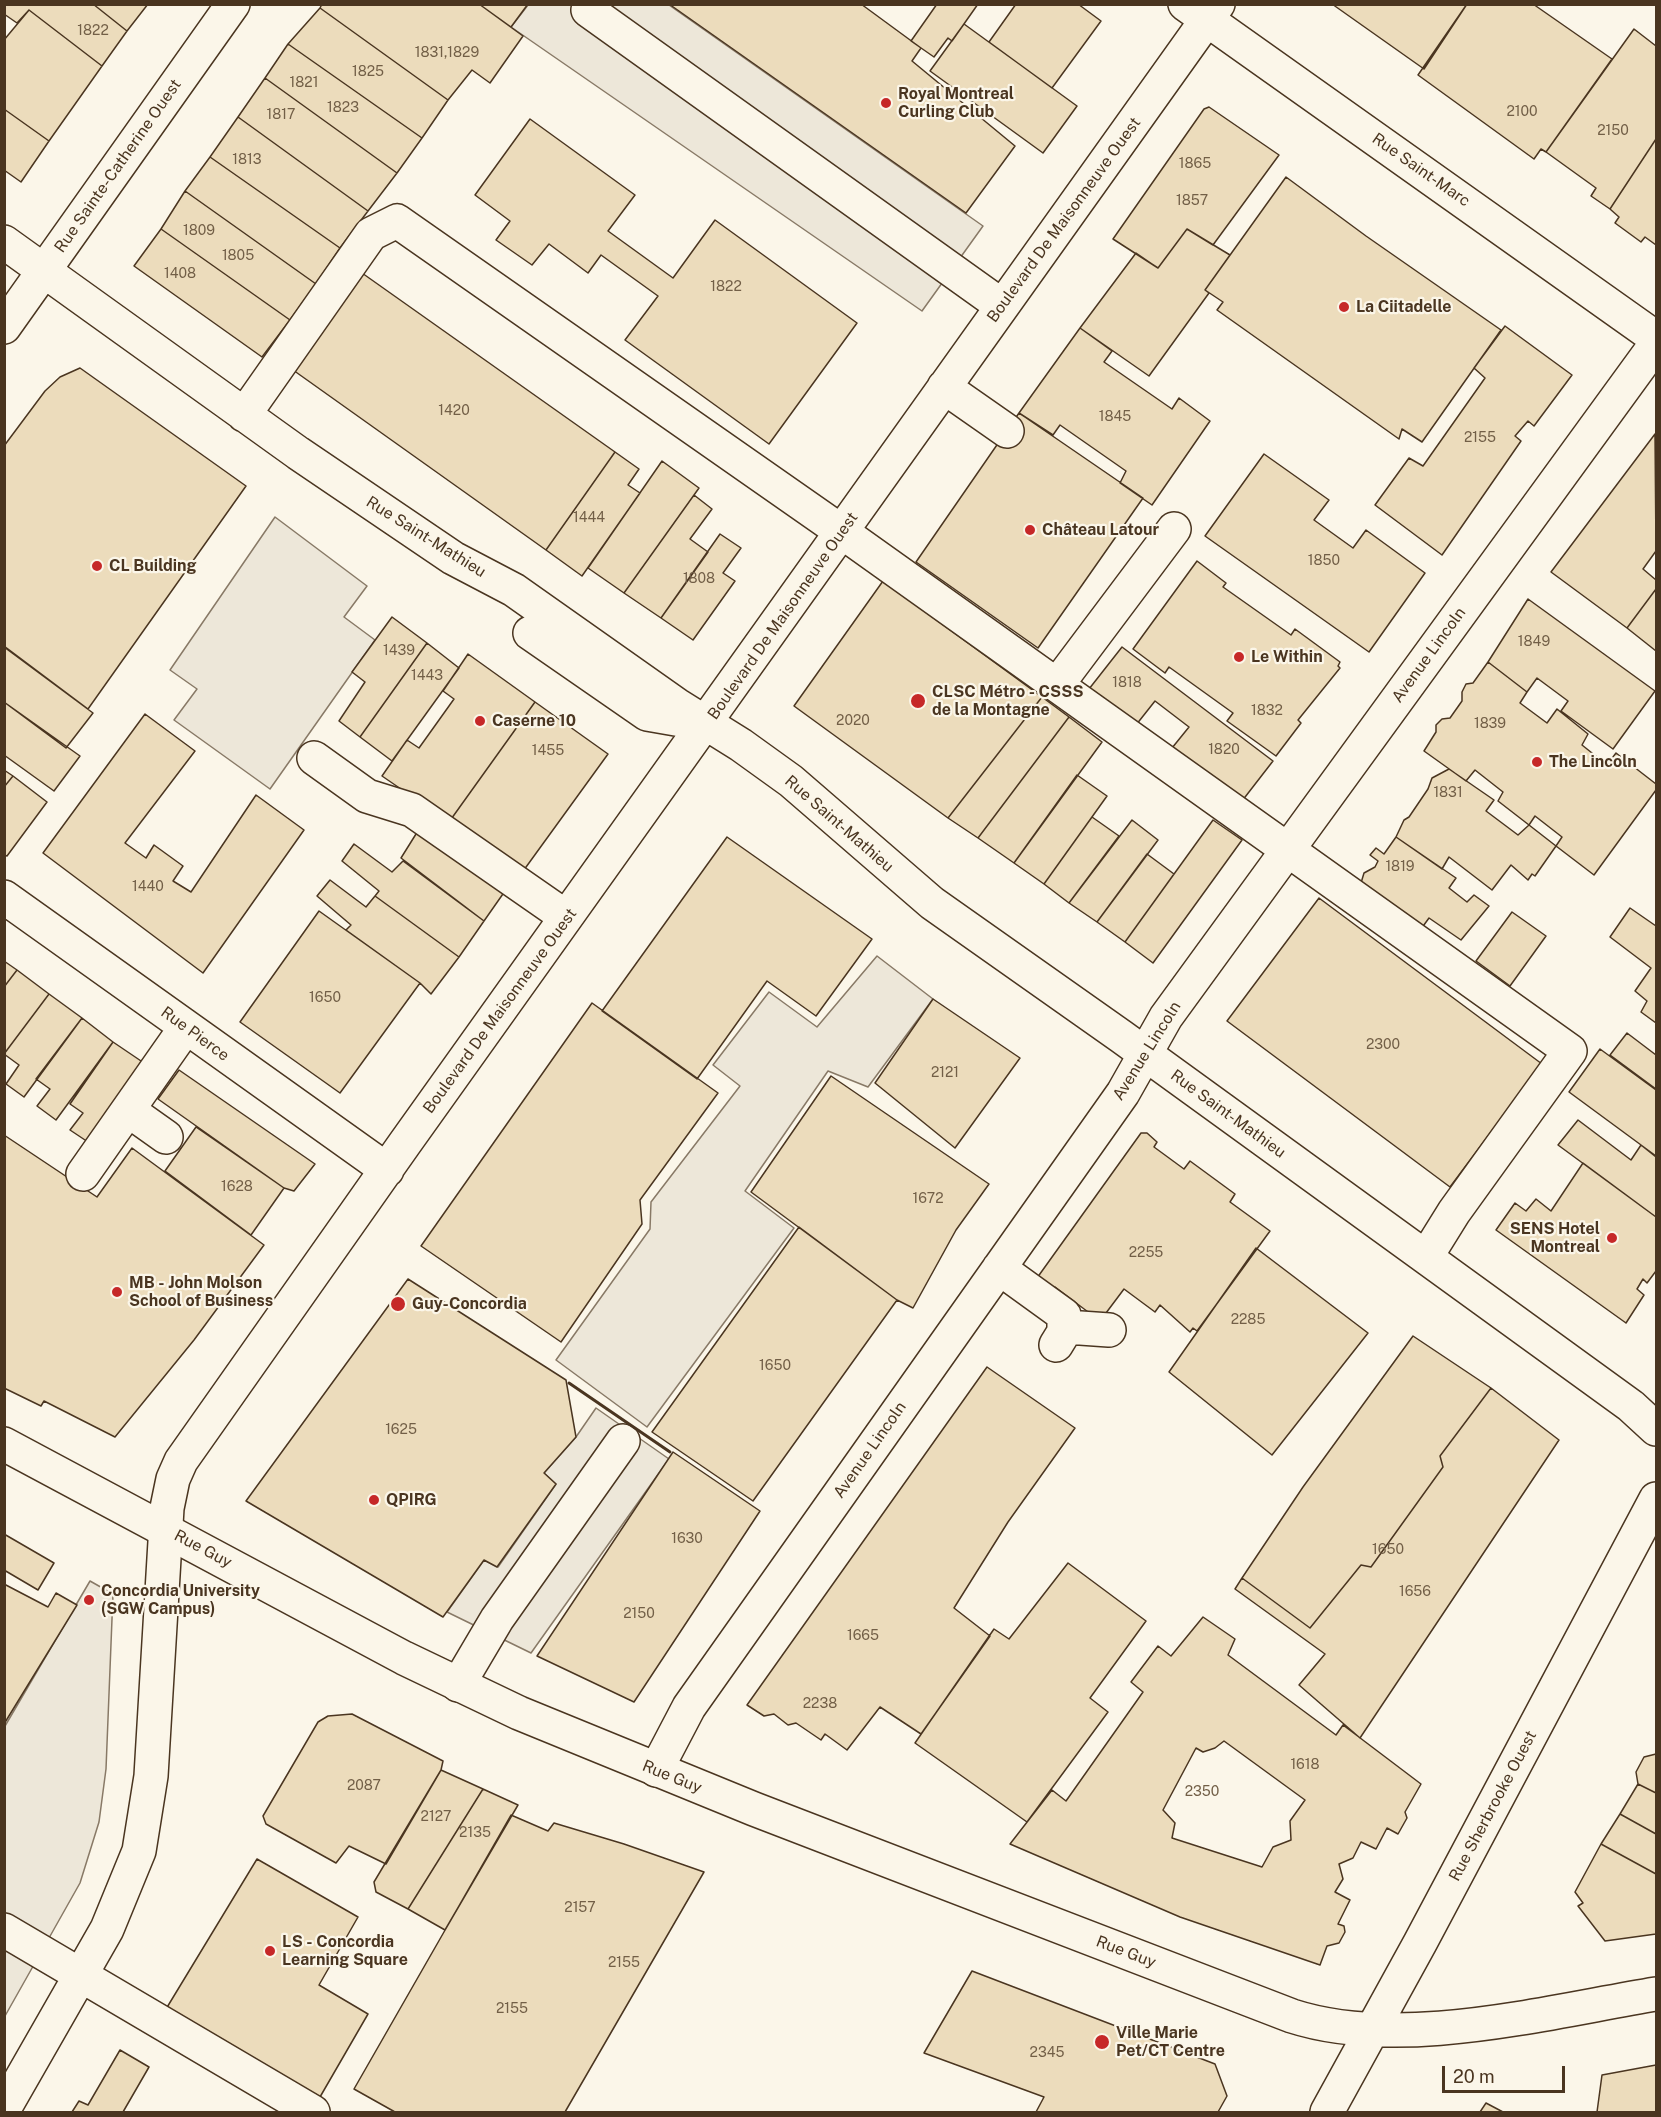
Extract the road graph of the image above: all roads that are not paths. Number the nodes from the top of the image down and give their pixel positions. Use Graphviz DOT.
graph roads {
  1 [pos="233,4"];
  2 [pos="1203,9"];
  3 [pos="588,10"];
  4 [pos="4,242"];
  5 [pos="44,270"];
  6 [pos="1002,306"];
  7 [pos="4,327"];
  8 [pos="1656,338"];
  9 [pos="1656,344"];
  10 [pos="944,387"];
  11 [pos="244,415"];
  12 [pos="1007,431"];
  13 [pos="1174,529"];
  14 [pos="842,532"];
  15 [pos="530,633"];
  16 [pos="1057,685"];
  17 [pos="707,723"];
  18 [pos="314,758"];
  19 [pos="1287,850"];
  20 [pos="4,897"];
  21 [pos="566,917"];
  22 [pos="186,1027"];
  23 [pos="1145,1054"];
  24 [pos="128,1110"];
  25 [pos="166,1137"];
  26 [pos="387,1170"];
  27 [pos="83,1174"];
  28 [pos="1426,1257"];
  29 [pos="999,1268"];
  30 [pos="1109,1330"];
  31 [pos="1656,1430"];
  32 [pos="623,1441"];
  33 [pos="4,1444"];
  34 [pos="1656,1499"];
  35 [pos="167,1530"];
  36 [pos="458,1684"];
  37 [pos="656,1770"];
  38 [pos="4,1930"];
  39 [pos="81,1977"];
  40 [pos="1656,1994"];
  41 [pos="1373,2030"];
  42 [pos="4,2109"];
  43 [pos="314,2112"];
  44 [pos="1327,2112"];
  1 -- 5 [label="street, Rue Sainte-Catherine Ouest"];
  2 -- 6 [label="street, Boulevard De Maisonneuve Ouest"];
  2 -- 8 [label="street, Rue Saint-Marc"];
  3 -- 6 [label="street"];
  4 -- 5 [label="street, Rue Saint-Mathieu"];
  5 -- 7 [label="street, Rue Sainte-Catherine Ouest"];
  5 -- 11 [label="street, Rue Saint-Mathieu"];
  6 -- 10 [label="street, Boulevard De Maisonneuve Ouest"];
  9 -- 19 [label="street, Avenue Lincoln"];
  10 -- 12 [label="street"];
  10 -- 14 [label="street, Boulevard De Maisonneuve Ouest"];
  11 -- 14 [label="street"];
  11 -- 17 [label="street, Rue Saint-Mathieu"];
  13 -- 16 [label="street"];
  14 -- 16 [label="street"];
  14 -- 17 [label="street, Boulevard De Maisonneuve Ouest"];
  15 -- 17 [label="street"];
  16 -- 19 [label="street"];
  17 -- 21 [label="street, Boulevard De Maisonneuve Ouest"];
  17 -- 23 [label="street, Rue Saint-Mathieu"];
  18 -- 21 [label="street"];
  19 -- 23 [label="street, Avenue Lincoln"];
  19 -- 28 [label="street"];
  20 -- 22 [label="street, Rue Pierce"];
  21 -- 26 [label="street, Boulevard De Maisonneuve Ouest"];
  22 -- 24 [label="street"];
  22 -- 26 [label="street, Rue Pierce"];
  23 -- 28 [label="street, Rue Saint-Mathieu"];
  23 -- 29 [label="street, Avenue Lincoln"];
  24 -- 25 [label="street"];
  24 -- 27 [label="street"];
  26 -- 35 [label="street, Boulevard De Maisonneuve Ouest"];
  28 -- 31 [label="street, Rue Saint-Mathieu"];
  29 -- 30 [label="street"];
  29 -- 37 [label="street, Avenue Lincoln"];
  32 -- 36 [label="street"];
  33 -- 35 [label="street, Rue Guy"];
  34 -- 41 [label="street, Rue Sherbrooke Ouest"];
  35 -- 36 [label="street, Rue Guy"];
  35 -- 39 [label="street, Boulevard De Maisonneuve Ouest"];
  36 -- 37 [label="street, Rue Guy"];
  37 -- 41 [label="street, Rue Guy"];
  38 -- 39 [label="street"];
  39 -- 42 [label="street, Boulevard De Maisonneuve Ouest"];
  39 -- 43 [label="street"];
  40 -- 41 [label="street, Rue Guy"];
  41 -- 44 [label="street, Rue Sherbrooke Ouest"];
}
